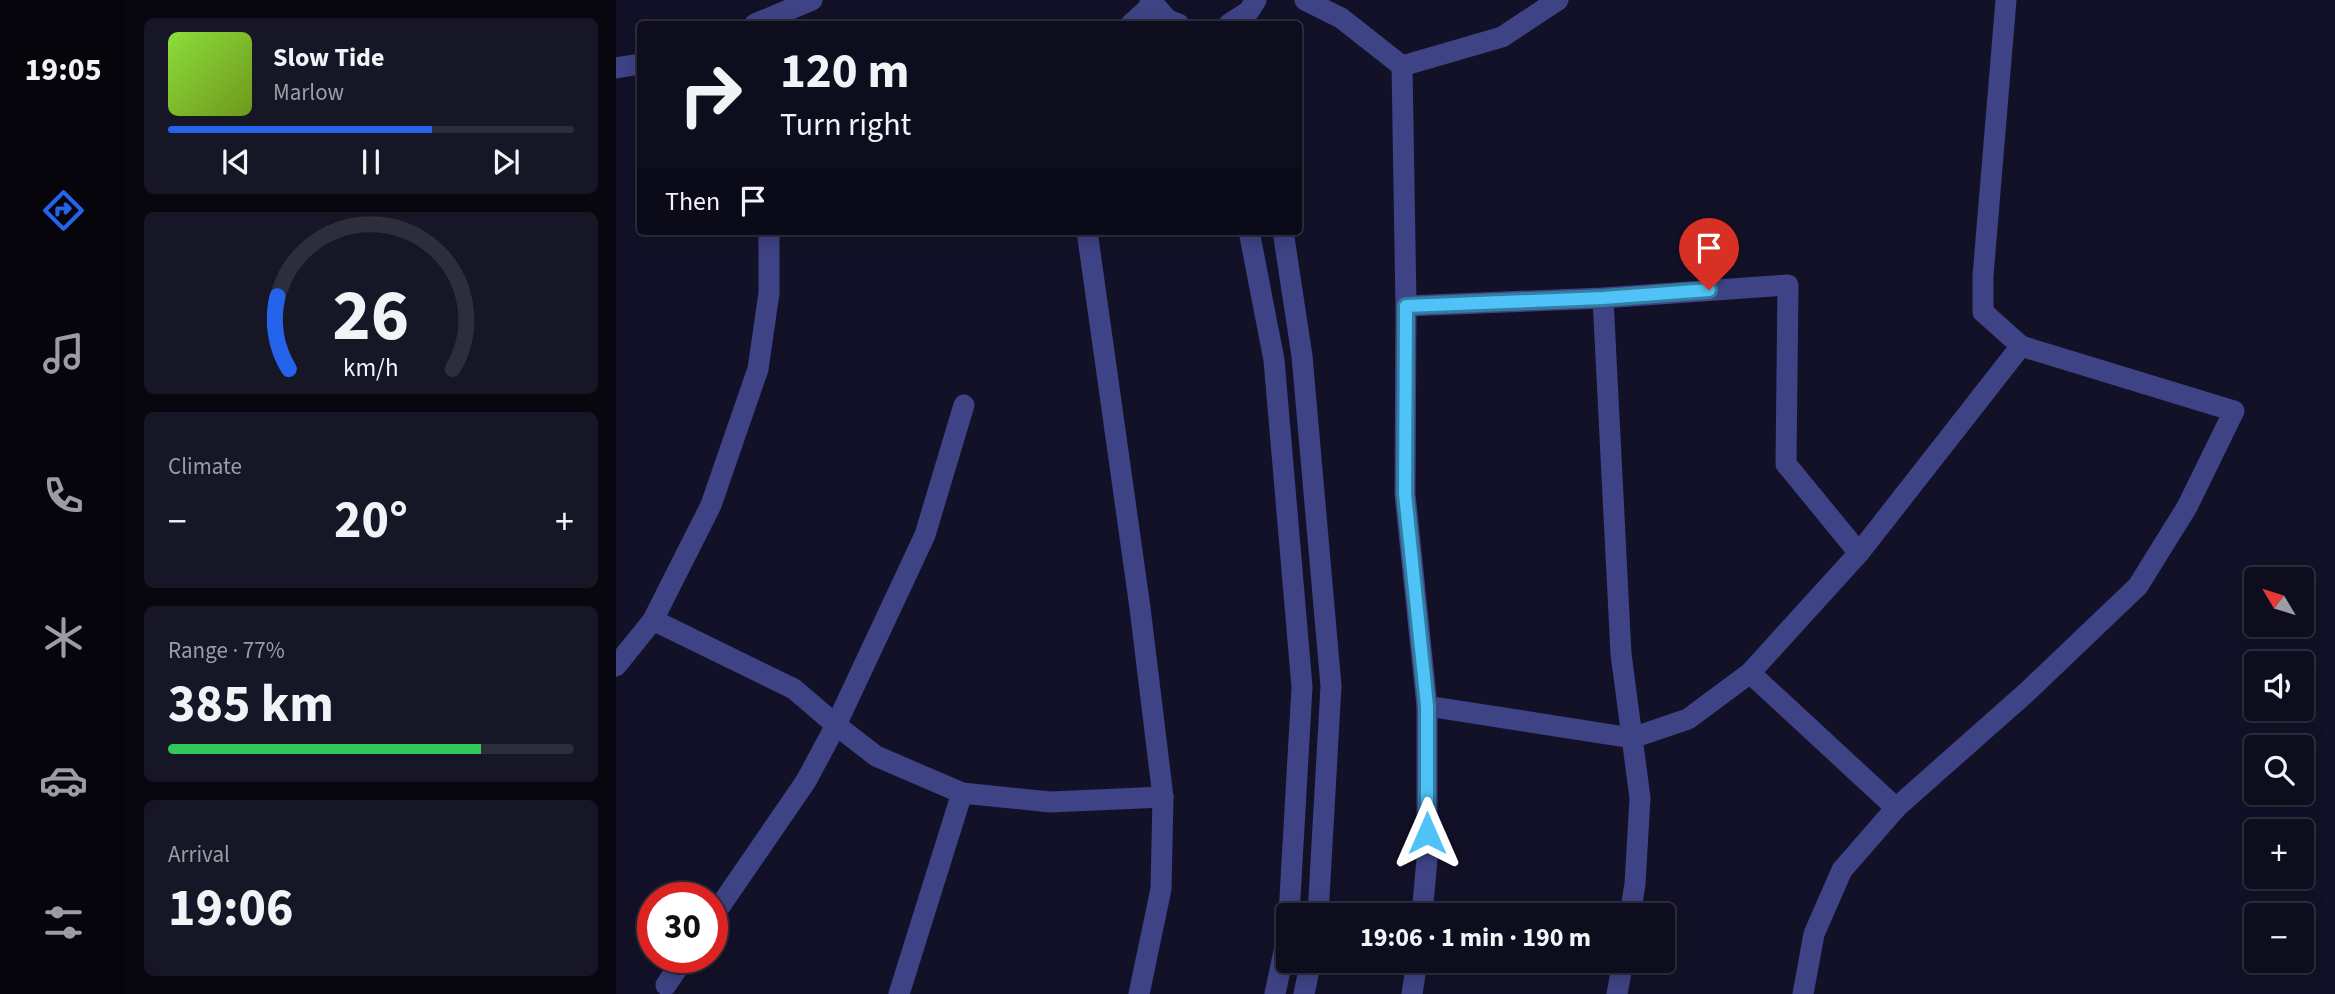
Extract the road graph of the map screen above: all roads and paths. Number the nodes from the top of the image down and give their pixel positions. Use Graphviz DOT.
graph roads {
  1 [pos="812,0"];
  2 [pos="1306,0"];
  3 [pos="1558,0"];
  4 [pos="2006,0"];
  5 [pos="1151,2"];
  6 [pos="1252,12"];
  7 [pos="762,21"];
  8 [pos="1134,21"];
  9 [pos="1171,21"];
  10 [pos="1235,21"];
  11 [pos="637,64"];
  12 [pos="1402,66"];
  13 [pos="616,68"];
  14 [pos="769,235"];
  15 [pos="1088,235"];
  16 [pos="1250,235"];
  17 [pos="1284,235"];
  18 [pos="1603,298"];
  19 [pos="1406,306"];
  20 [pos="2021,346"];
  21 [pos="964,405"];
  22 [pos="1859,553"];
  23 [pos="653,620"];
  24 [pos="616,666"];
  25 [pos="1750,673"];
  26 [pos="1427,706"];
  27 [pos="836,725"];
  28 [pos="1632,738"];
  29 [pos="962,793"];
  30 [pos="1163,797"];
  31 [pos="1896,808"];
  32 [pos="728,895"];
  33 [pos="1290,903"];
  34 [pos="1319,903"];
  35 [pos="1423,903"];
  36 [pos="1632,903"];
  37 [pos="674,973"];
  38 [pos="1279,973"];
  39 [pos="1308,973"];
  40 [pos="1415,973"];
  41 [pos="1621,973"];
  42 [pos="666,985"];
  43 [pos="900,994"];
  44 [pos="1139,994"];
  45 [pos="1275,994"];
  46 [pos="1304,994"];
  47 [pos="1412,994"];
  48 [pos="1617,994"];
  49 [pos="1803,994"];
  1 -- 7 [label="street"];
  2 -- 12 [label="street"];
  3 -- 12 [label="street"];
  4 -- 20 [label="street"];
  5 -- 8 [label="street"];
  5 -- 9 [label="street"];
  6 -- 10 [label="street"];
  11 -- 13 [label="street"];
  12 -- 19 [label="street"];
  14 -- 23 [label="street"];
  15 -- 30 [label="street"];
  16 -- 33 [label="street"];
  17 -- 34 [label="street"];
  18 -- 19 [label="street"];
  18 -- 22 [label="street"];
  18 -- 28 [label="street"];
  19 -- 26 [label="street"];
  20 -- 22 [label="street"];
  20 -- 31 [label="street"];
  21 -- 27 [label="street"];
  22 -- 25 [label="street"];
  23 -- 24 [label="street"];
  23 -- 27 [label="street"];
  25 -- 28 [label="street"];
  25 -- 31 [label="street"];
  26 -- 28 [label="street"];
  26 -- 35 [label="street"];
  27 -- 29 [label="street"];
  27 -- 32 [label="street"];
  28 -- 36 [label="street"];
  29 -- 30 [label="street"];
  29 -- 43 [label="street"];
  30 -- 44 [label="street"];
  31 -- 49 [label="street"];
  37 -- 42 [label="street"];
  38 -- 45 [label="street"];
  39 -- 46 [label="street"];
  40 -- 47 [label="street"];
  41 -- 48 [label="street"];
}
